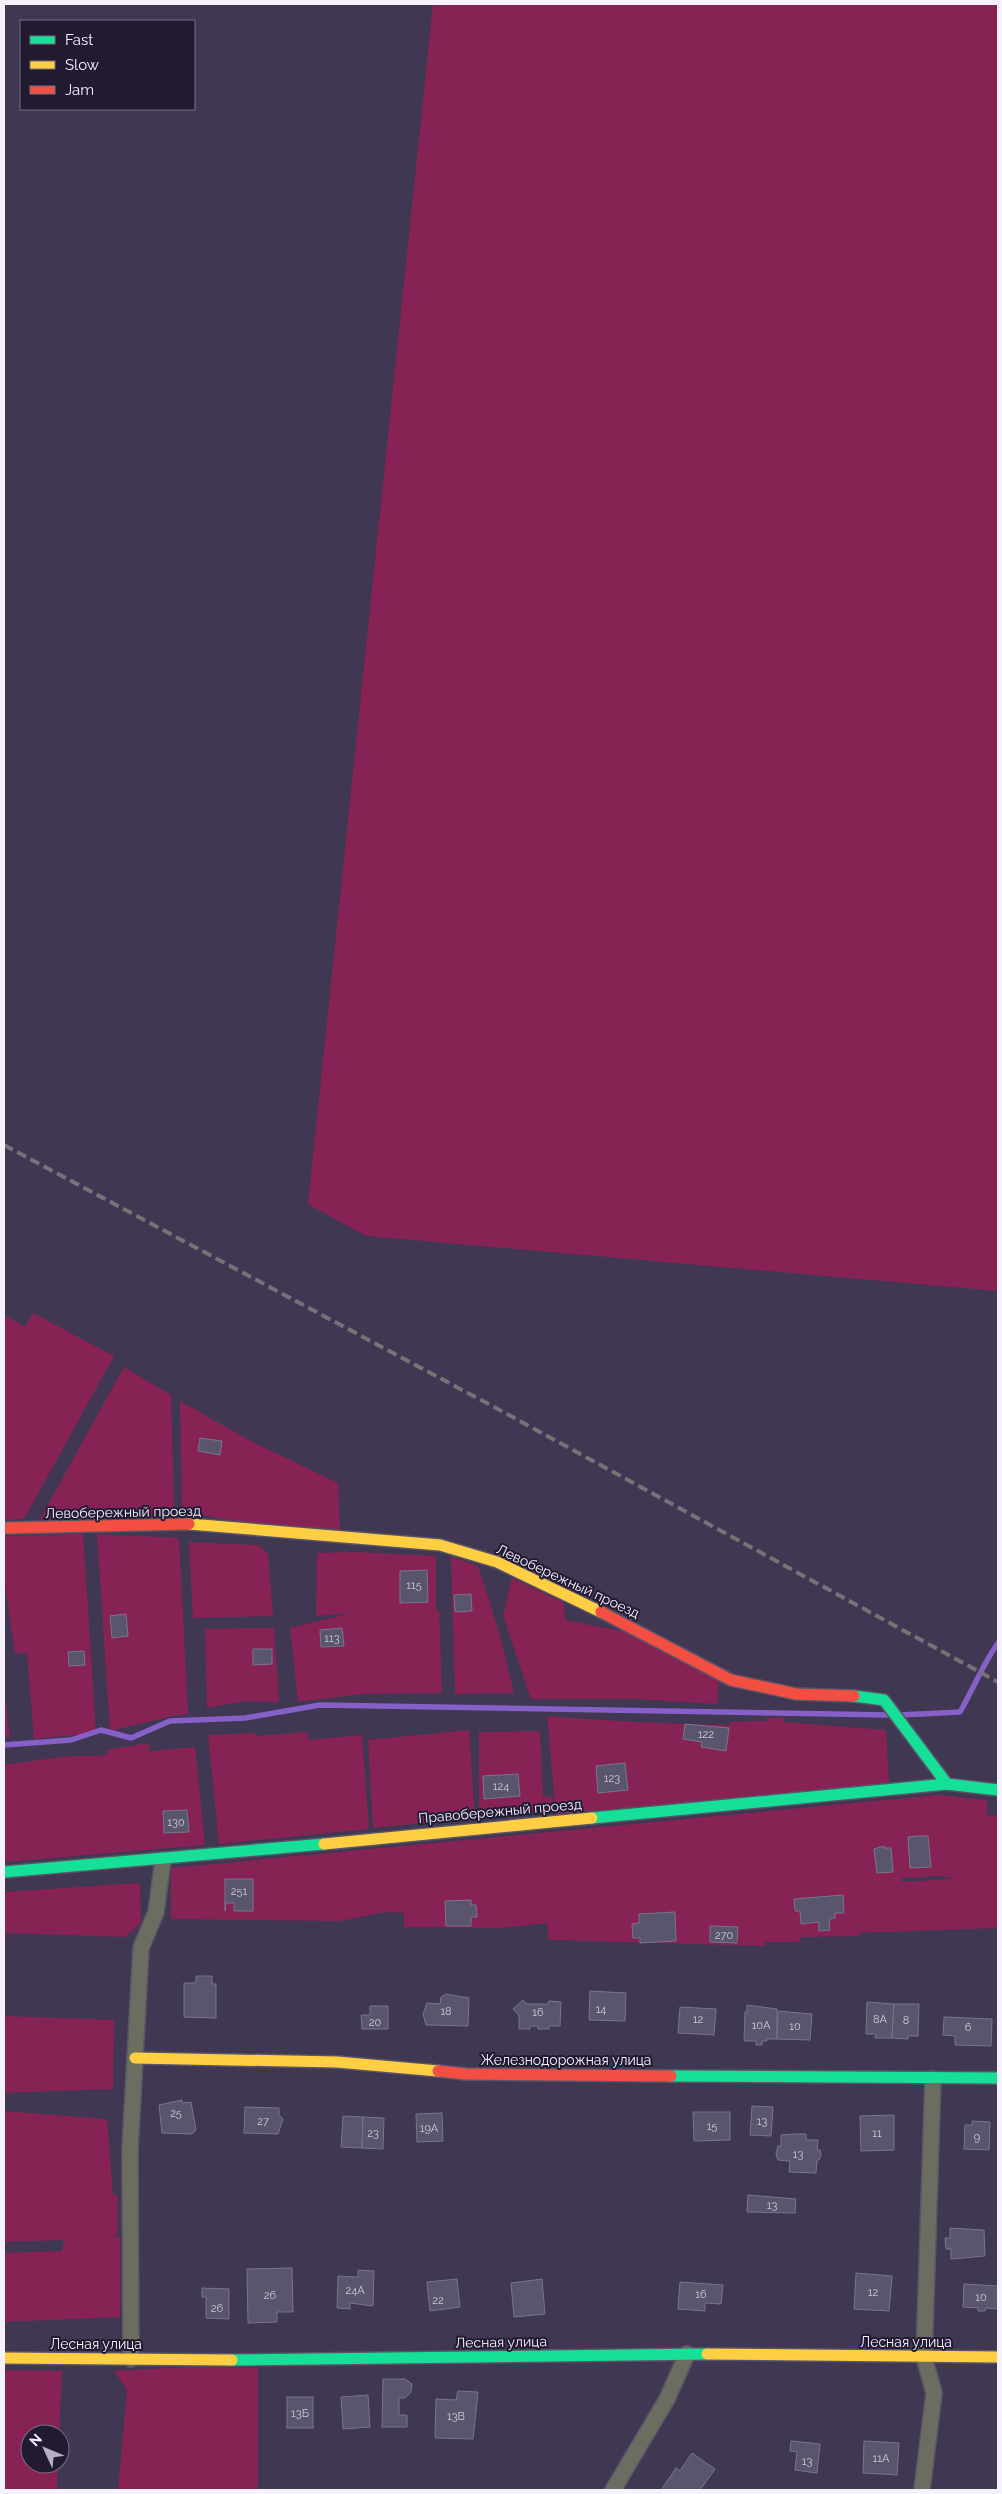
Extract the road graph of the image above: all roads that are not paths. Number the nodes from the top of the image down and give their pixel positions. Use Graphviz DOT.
graph roads {
  1 [pos="4,1528"];
  2 [pos="947,1784"];
  3 [pos="998,1790"];
  4 [pos="163,1860"];
  5 [pos="4,1872"];
  6 [pos="135,2058"];
  7 [pos="998,2078"];
  8 [pos="932,2079"];
  9 [pos="687,2354"];
  10 [pos="998,2357"];
  11 [pos="4,2358"];
  12 [pos="924,2358"];
  13 [pos="131,2359"];
  14 [pos="613,2490"];
  15 [pos="922,2490"];
  1 -- 2 [label="street, Левобережный проезд"];
  2 -- 3 [label="street, Правобережный проезд"];
  2 -- 4 [label="street, Правобережный проезд"];
  4 -- 5 [label="street, Правобережный проезд"];
  4 -- 6 [label="street"];
  6 -- 8 [label="street, Железнодорожная улица"];
  6 -- 13 [label="street"];
  7 -- 8 [label="street, Железнодорожная улица"];
  8 -- 12 [label="street"];
  9 -- 12 [label="street, Лесная улица"];
  9 -- 13 [label="street, Лесная улица"];
  9 -- 14 [label="street"];
  10 -- 12 [label="street, Лесная улица"];
  11 -- 13 [label="street, Лесная улица"];
  12 -- 15 [label="street"];
}
